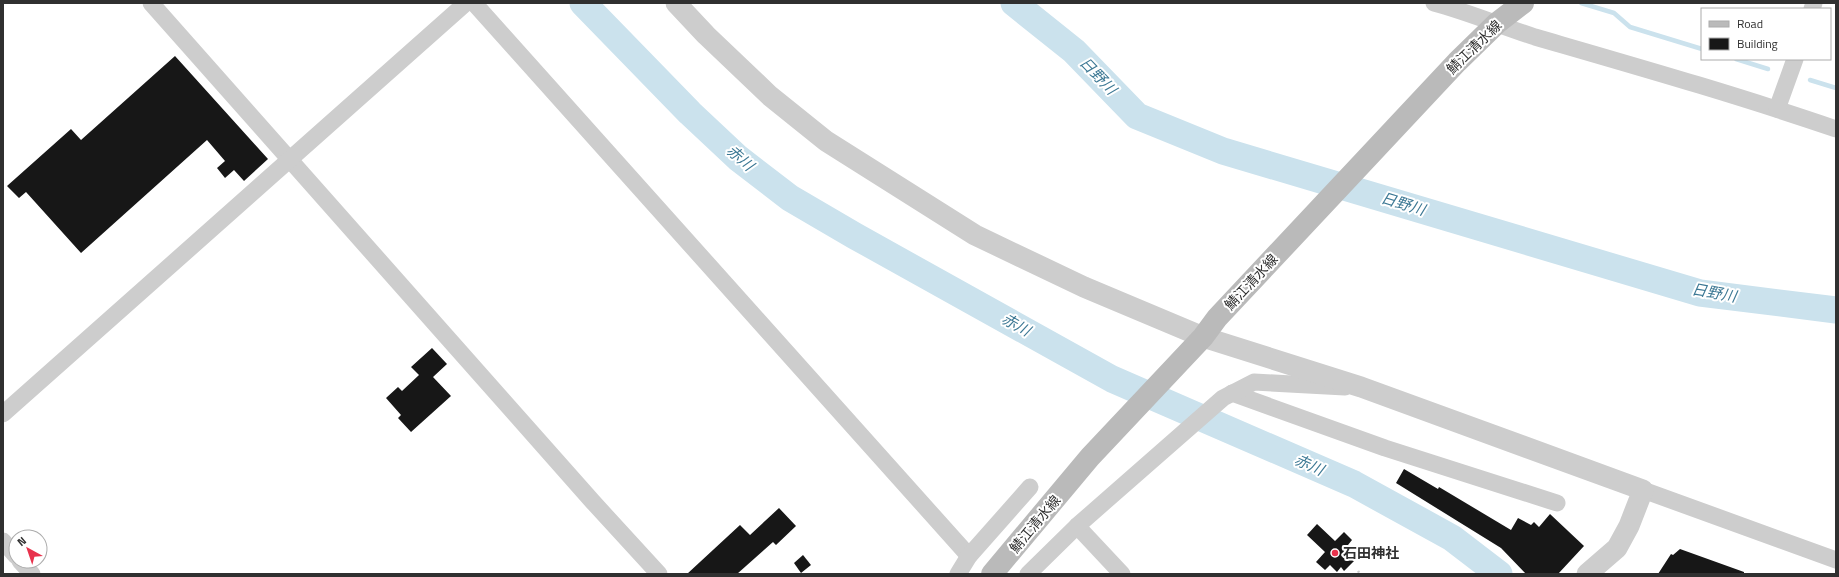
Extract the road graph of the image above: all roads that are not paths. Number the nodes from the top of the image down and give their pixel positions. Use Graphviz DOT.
graph roads {
  1 [pos="151,3"];
  2 [pos="466,3"];
  3 [pos="474,3"];
  4 [pos="676,3"];
  5 [pos="1434,3"];
  6 [pos="1523,3"];
  7 [pos="1497,23"];
  8 [pos="1795,60"];
  9 [pos="1777,109"];
  10 [pos="1836,129"];
  11 [pos="289,160"];
  12 [pos="1203,337"];
  13 [pos="1361,388"];
  14 [pos="1232,393"];
  15 [pos="3,414"];
  16 [pos="1030,487"];
  17 [pos="1643,490"];
  18 [pos="1557,503"];
  19 [pos="1076,526"];
  20 [pos="969,556"];
  21 [pos="1836,560"];
  22 [pos="659,574"];
  23 [pos="958,574"];
  24 [pos="992,574"];
  25 [pos="1028,574"];
  26 [pos="1122,574"];
  27 [pos="1588,574"];
  1 -- 11 [label="street"];
  2 -- 11 [label="street"];
  3 -- 20 [label="street"];
  4 -- 12 [label="street"];
  5 -- 7 [label="street"];
  6 -- 7 [label="main road, 鯖江清水線"];
  7 -- 9 [label="street"];
  7 -- 12 [label="main road, 鯖江清水線"];
  8 -- 9 [label="street"];
  9 -- 10 [label="street"];
  11 -- 15 [label="street"];
  11 -- 22 [label="street"];
  12 -- 13 [label="street"];
  12 -- 24 [label="main road, 鯖江清水線"];
  13 -- 14 [label="street"];
  13 -- 17 [label="street"];
  14 -- 18 [label="street"];
  14 -- 19 [label="street"];
  16 -- 20 [label="street"];
  17 -- 21 [label="street"];
  17 -- 27 [label="street"];
  19 -- 25 [label="street"];
  19 -- 26 [label="street"];
  20 -- 23 [label="street"];
}
